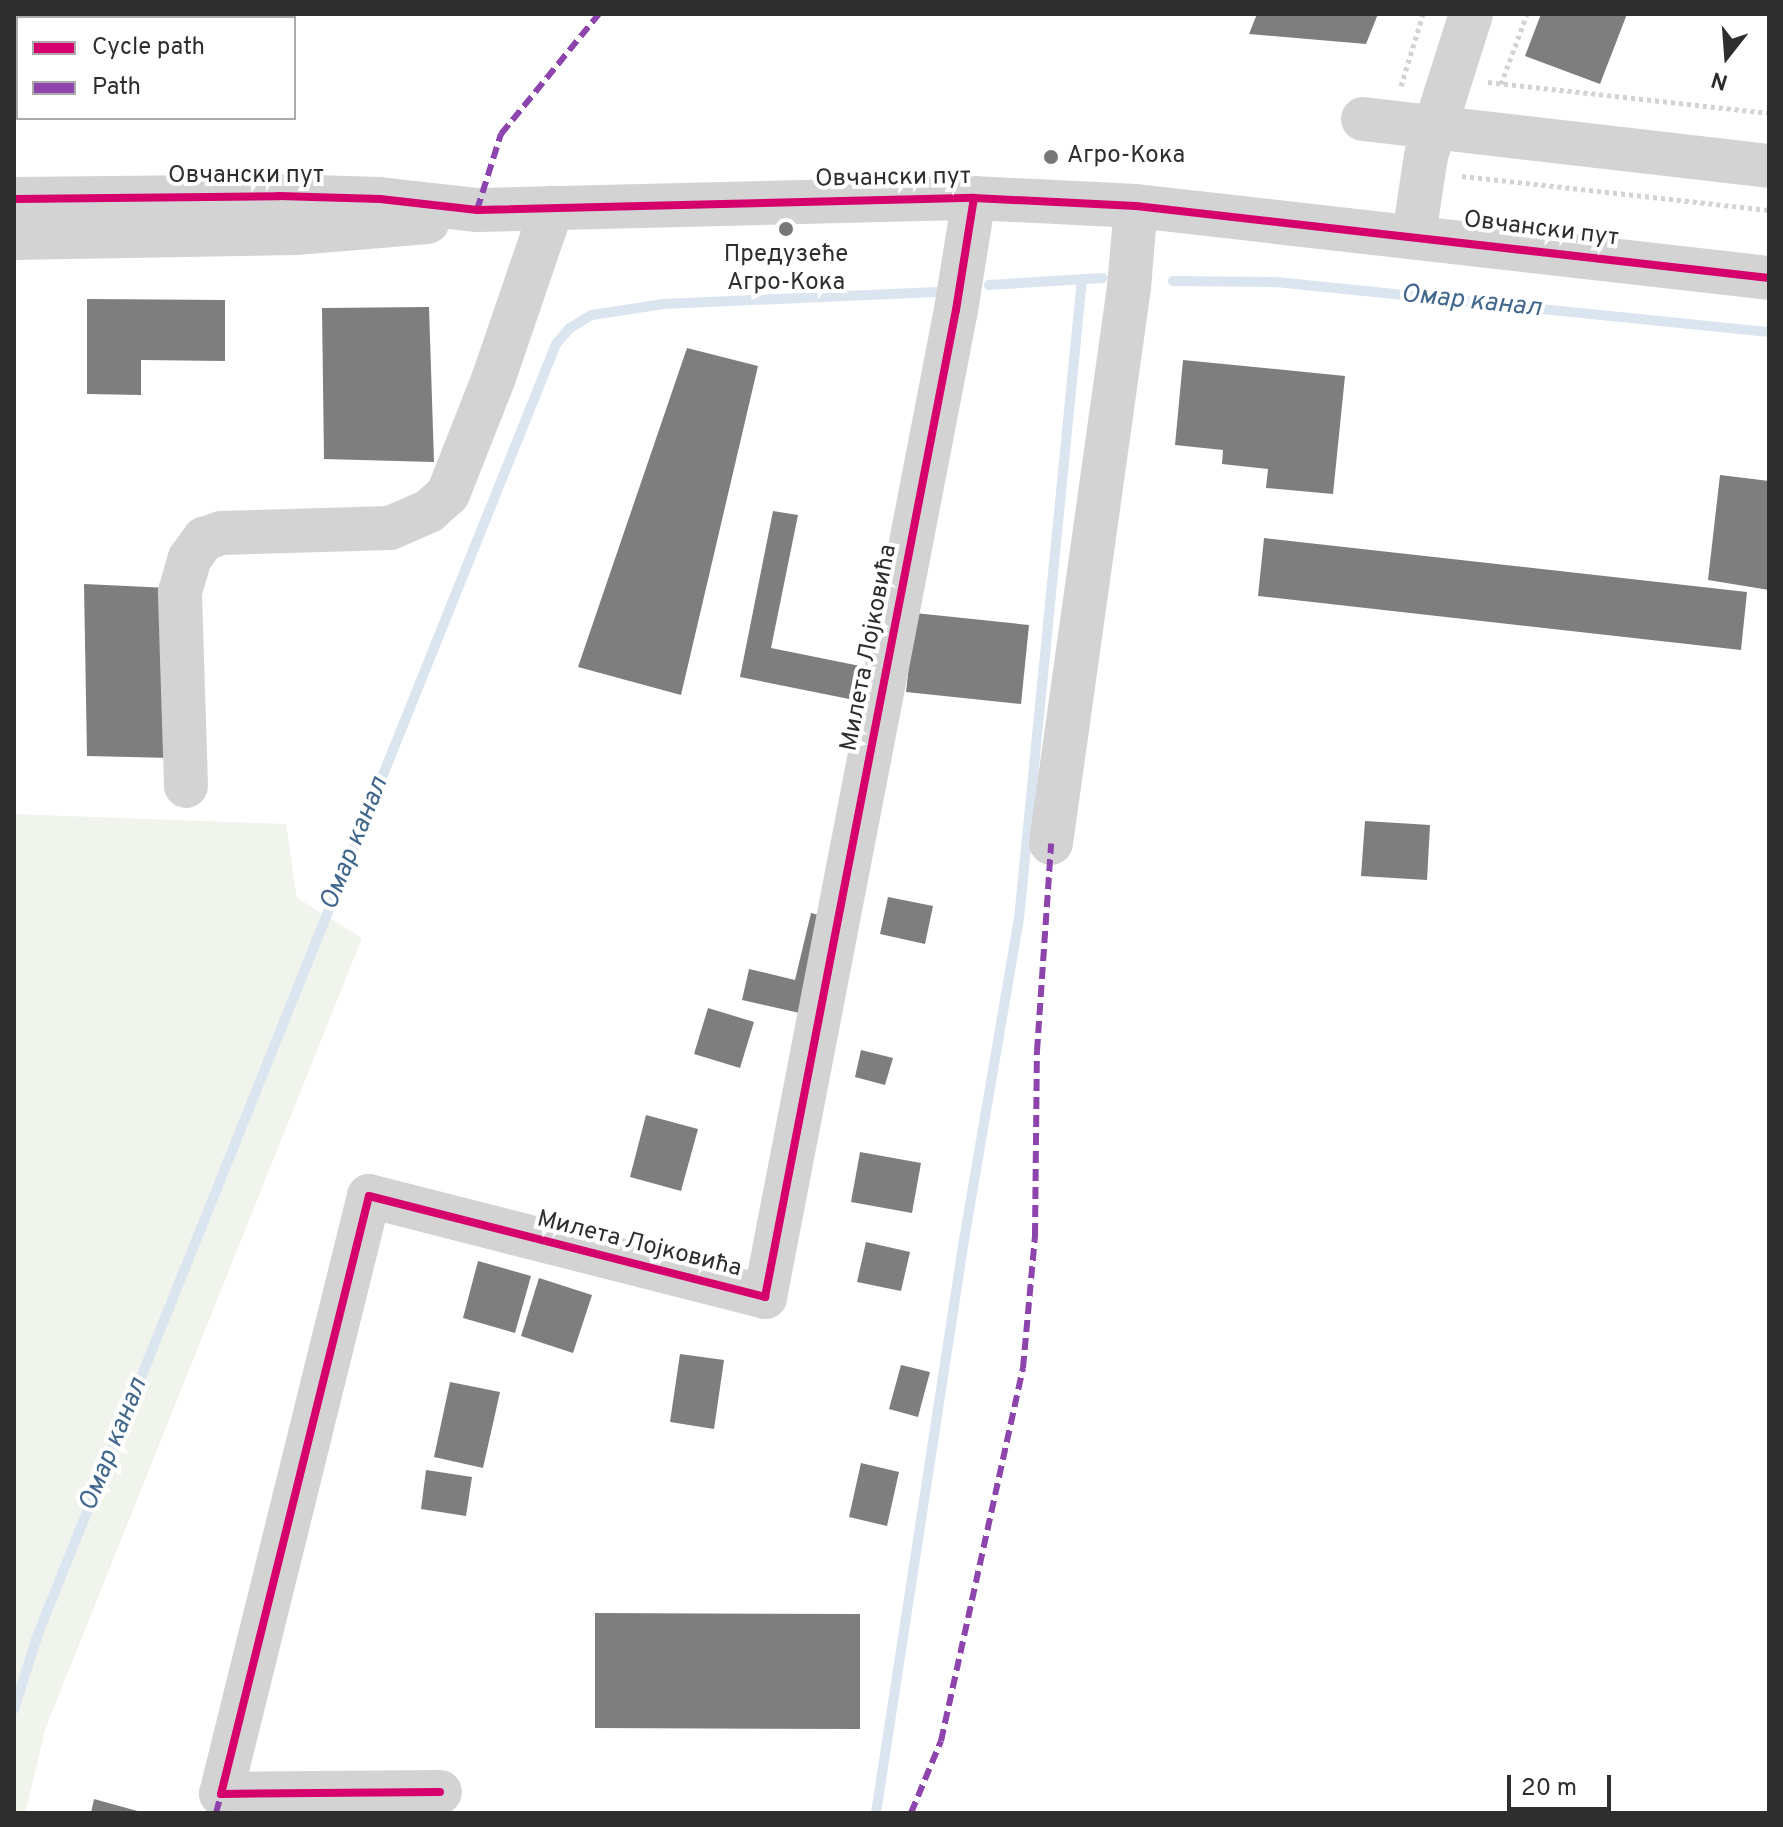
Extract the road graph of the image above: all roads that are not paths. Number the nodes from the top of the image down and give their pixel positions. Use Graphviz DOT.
graph roads {
  1 [pos="1471,14"];
  2 [pos="1363,119"];
  3 [pos="1434,127"];
  4 [pos="1769,166"];
  5 [pos="974,198"];
  6 [pos="14,199"];
  7 [pos="1136,206"];
  8 [pos="552,208"];
  9 [pos="477,210"];
  10 [pos="1414,235"];
  11 [pos="14,238"];
  12 [pos="1769,278"];
  13 [pos="186,786"];
  14 [pos="1051,843"];
  15 [pos="440,1792"];
  1 -- 3 [label="street"];
  2 -- 3 [label="street"];
  3 -- 4 [label="street"];
  3 -- 10 [label="street"];
  5 -- 7 [label="street, Овчански пут"];
  5 -- 8 [label="street, Овчански пут"];
  5 -- 15 [label="street, Милета Лојковића"];
  6 -- 9 [label="street, Овчански пут"];
  7 -- 10 [label="street, Овчански пут"];
  7 -- 14 [label="street"];
  8 -- 9 [label="street, Овчански пут"];
  8 -- 13 [label="street"];
  9 -- 11 [label="street, Овчански пут"];
  10 -- 12 [label="street, Овчански пут"];
}
